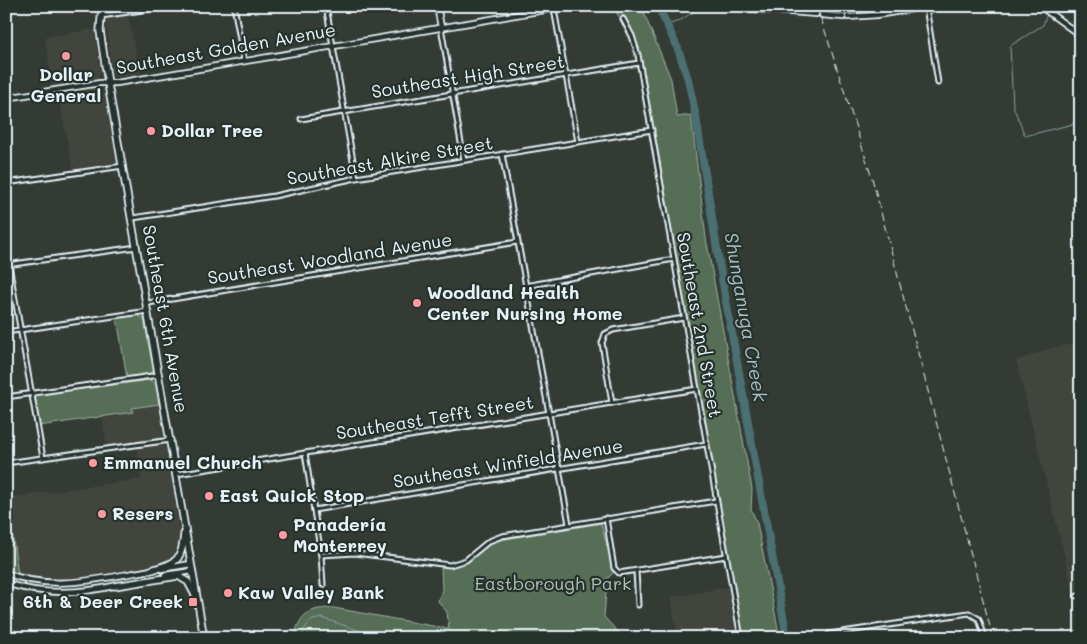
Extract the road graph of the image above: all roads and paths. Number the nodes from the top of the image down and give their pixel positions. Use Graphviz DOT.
graph roads {
  1 [pos="102,6"];
  2 [pos="170,6"];
  3 [pos="234,6"];
  4 [pos="326,6"];
  5 [pos="437,6"];
  6 [pos="568,6"];
  7 [pos="715,6"];
  8 [pos="928,6"];
  9 [pos="743,7"];
  10 [pos="1041,7"];
  11 [pos="554,9"];
  12 [pos="816,14"];
  13 [pos="822,15"];
  14 [pos="101,16"];
  15 [pos="623,20"];
  16 [pos="440,28"];
  17 [pos="1081,36"];
  18 [pos="333,45"];
  19 [pos="244,61"];
  20 [pos="640,63"];
  21 [pos="566,75"];
  22 [pos="108,83"];
  23 [pos="938,83"];
  24 [pos="452,94"];
  25 [pos="6,98"];
  26 [pos="345,111"];
  27 [pos="301,119"];
  28 [pos="652,130"];
  29 [pos="578,142"];
  30 [pos="502,154"];
  31 [pos="464,160"];
  32 [pos="123,166"];
  33 [pos="356,178"];
  34 [pos="6,183"];
  35 [pos="132,218"];
  36 [pos="517,242"];
  37 [pos="137,246"];
  38 [pos="6,248"];
  39 [pos="674,259"];
  40 [pos="8,264"];
  41 [pos="525,286"];
  42 [pos="148,303"];
  43 [pos="149,311"];
  44 [pos="684,318"];
  45 [pos="20,330"];
  46 [pos="6,332"];
  47 [pos="160,375"];
  48 [pos="697,389"];
  49 [pos="32,394"];
  50 [pos="6,397"];
  51 [pos="612,403"];
  52 [pos="550,414"];
  53 [pos="171,440"];
  54 [pos="706,444"];
  55 [pos="305,454"];
  56 [pos="43,458"];
  57 [pos="6,463"];
  58 [pos="559,469"];
  59 [pos="177,474"];
  60 [pos="716,500"];
  61 [pos="314,510"];
  62 [pos="606,518"];
  63 [pos="569,524"];
  64 [pos="185,527"];
  65 [pos="321,555"];
  66 [pos="726,556"];
  67 [pos="192,564"];
  68 [pos="151,570"];
  69 [pos="193,571"];
  70 [pos="636,571"];
  71 [pos="6,573"];
  72 [pos="6,583"];
  73 [pos="323,585"];
  74 [pos="116,586"];
  75 [pos="197,599"];
  76 [pos="638,605"];
  77 [pos="829,634"];
  78 [pos="204,638"];
  79 [pos="741,638"];
  80 [pos="985,638"];
  1 -- 14 [label="main road, Southeast 6th Avenue"];
  2 -- 14 [label="street"];
  3 -- 19 [label="street"];
  4 -- 18 [label="street"];
  5 -- 16 [label="street"];
  6 -- 11 [label="street, Southeast Golden Avenue"];
  7 -- 9 [label="street"];
  8 -- 13 [label="street"];
  8 -- 23 [label="street"];
  9 -- 12 [label="street"];
  10 -- 17 [label="street"];
  11 -- 16 [label="street, Southeast Golden Avenue"];
  11 -- 21 [label="street"];
  14 -- 22 [label="main road, Southeast 6th Avenue"];
  15 -- 20 [label="street, Southeast 2nd Street"];
  16 -- 18 [label="street, Southeast Golden Avenue"];
  16 -- 24 [label="street"];
  18 -- 19 [label="street, Southeast Golden Avenue"];
  18 -- 26 [label="street"];
  19 -- 22 [label="street, Southeast Golden Avenue"];
  20 -- 21 [label="street, Southeast High Street"];
  20 -- 28 [label="street, Southeast 2nd Street"];
  21 -- 24 [label="street, Southeast High Street"];
  21 -- 29 [label="street"];
  22 -- 25 [label="street, Southeast Golden Avenue"];
  22 -- 32 [label="main road, Southeast 6th Avenue"];
  24 -- 26 [label="street, Southeast High Street"];
  24 -- 31 [label="street"];
  26 -- 27 [label="street, Southeast High Street"];
  26 -- 33 [label="street"];
  28 -- 29 [label="street, Southeast Alkire Street"];
  28 -- 39 [label="street, Southeast 2nd Street"];
  29 -- 30 [label="street, Southeast Alkire Street"];
  30 -- 31 [label="street, Southeast Alkire Street"];
  30 -- 36 [label="street"];
  31 -- 33 [label="street, Southeast Alkire Street"];
  32 -- 34 [label="street"];
  32 -- 35 [label="main road, Southeast 6th Avenue"];
  33 -- 35 [label="street, Southeast Alkire Street"];
  35 -- 37 [label="main road, Southeast 6th Avenue"];
  36 -- 41 [label="street"];
  36 -- 42 [label="street, Southeast Woodland Avenue"];
  37 -- 40 [label="street"];
  37 -- 42 [label="main road, Southeast 6th Avenue"];
  38 -- 40 [label="street"];
  39 -- 41 [label="street"];
  39 -- 44 [label="street, Southeast 2nd Street"];
  40 -- 45 [label="street"];
  41 -- 52 [label="street"];
  42 -- 43 [label="main road, Southeast 6th Avenue"];
  43 -- 45 [label="street"];
  43 -- 47 [label="main road, Southeast 6th Avenue"];
  44 -- 48 [label="street, Southeast 2nd Street"];
  44 -- 51 [label="street"];
  45 -- 46 [label="street"];
  45 -- 49 [label="street"];
  47 -- 49 [label="street"];
  47 -- 53 [label="main road, Southeast 6th Avenue"];
  48 -- 51 [label="street, Southeast Tefft Street"];
  48 -- 54 [label="street, Southeast 2nd Street"];
  49 -- 50 [label="street"];
  49 -- 56 [label="street"];
  51 -- 52 [label="street, Southeast Tefft Street"];
  52 -- 55 [label="street, Southeast Tefft Street"];
  52 -- 58 [label="street"];
  53 -- 56 [label="street"];
  53 -- 59 [label="main road, Southeast 6th Avenue"];
  54 -- 58 [label="street, Southeast Winfield Avenue"];
  54 -- 60 [label="street, Southeast 2nd Street"];
  55 -- 59 [label="street, Southeast Tefft Street"];
  55 -- 61 [label="street"];
  56 -- 57 [label="street"];
  58 -- 61 [label="street, Southeast Winfield Avenue"];
  58 -- 63 [label="street"];
  59 -- 64 [label="main road, Southeast 6th Avenue"];
  60 -- 62 [label="street"];
  60 -- 66 [label="street, Southeast 2nd Street"];
  61 -- 65 [label="street"];
  62 -- 63 [label="street"];
  62 -- 70 [label="street"];
  63 -- 65 [label="street"];
  64 -- 67 [label="main road, Southeast 6th Avenue"];
  64 -- 68 [label="main road"];
  65 -- 73 [label="street"];
  66 -- 70 [label="street"];
  66 -- 79 [label="street, Southeast 2nd Street"];
  67 -- 68 [label="street"];
  67 -- 69 [label="main road, Southeast 6th Avenue"];
  68 -- 71 [label="street"];
  69 -- 74 [label="street"];
  69 -- 75 [label="main road, Southeast 6th Avenue"];
  70 -- 76 [label="street"];
  72 -- 74 [label="street"];
  74 -- 75 [label="main road"];
  75 -- 78 [label="main road, Southeast 6th Avenue"];
  77 -- 80 [label="street"];
}
